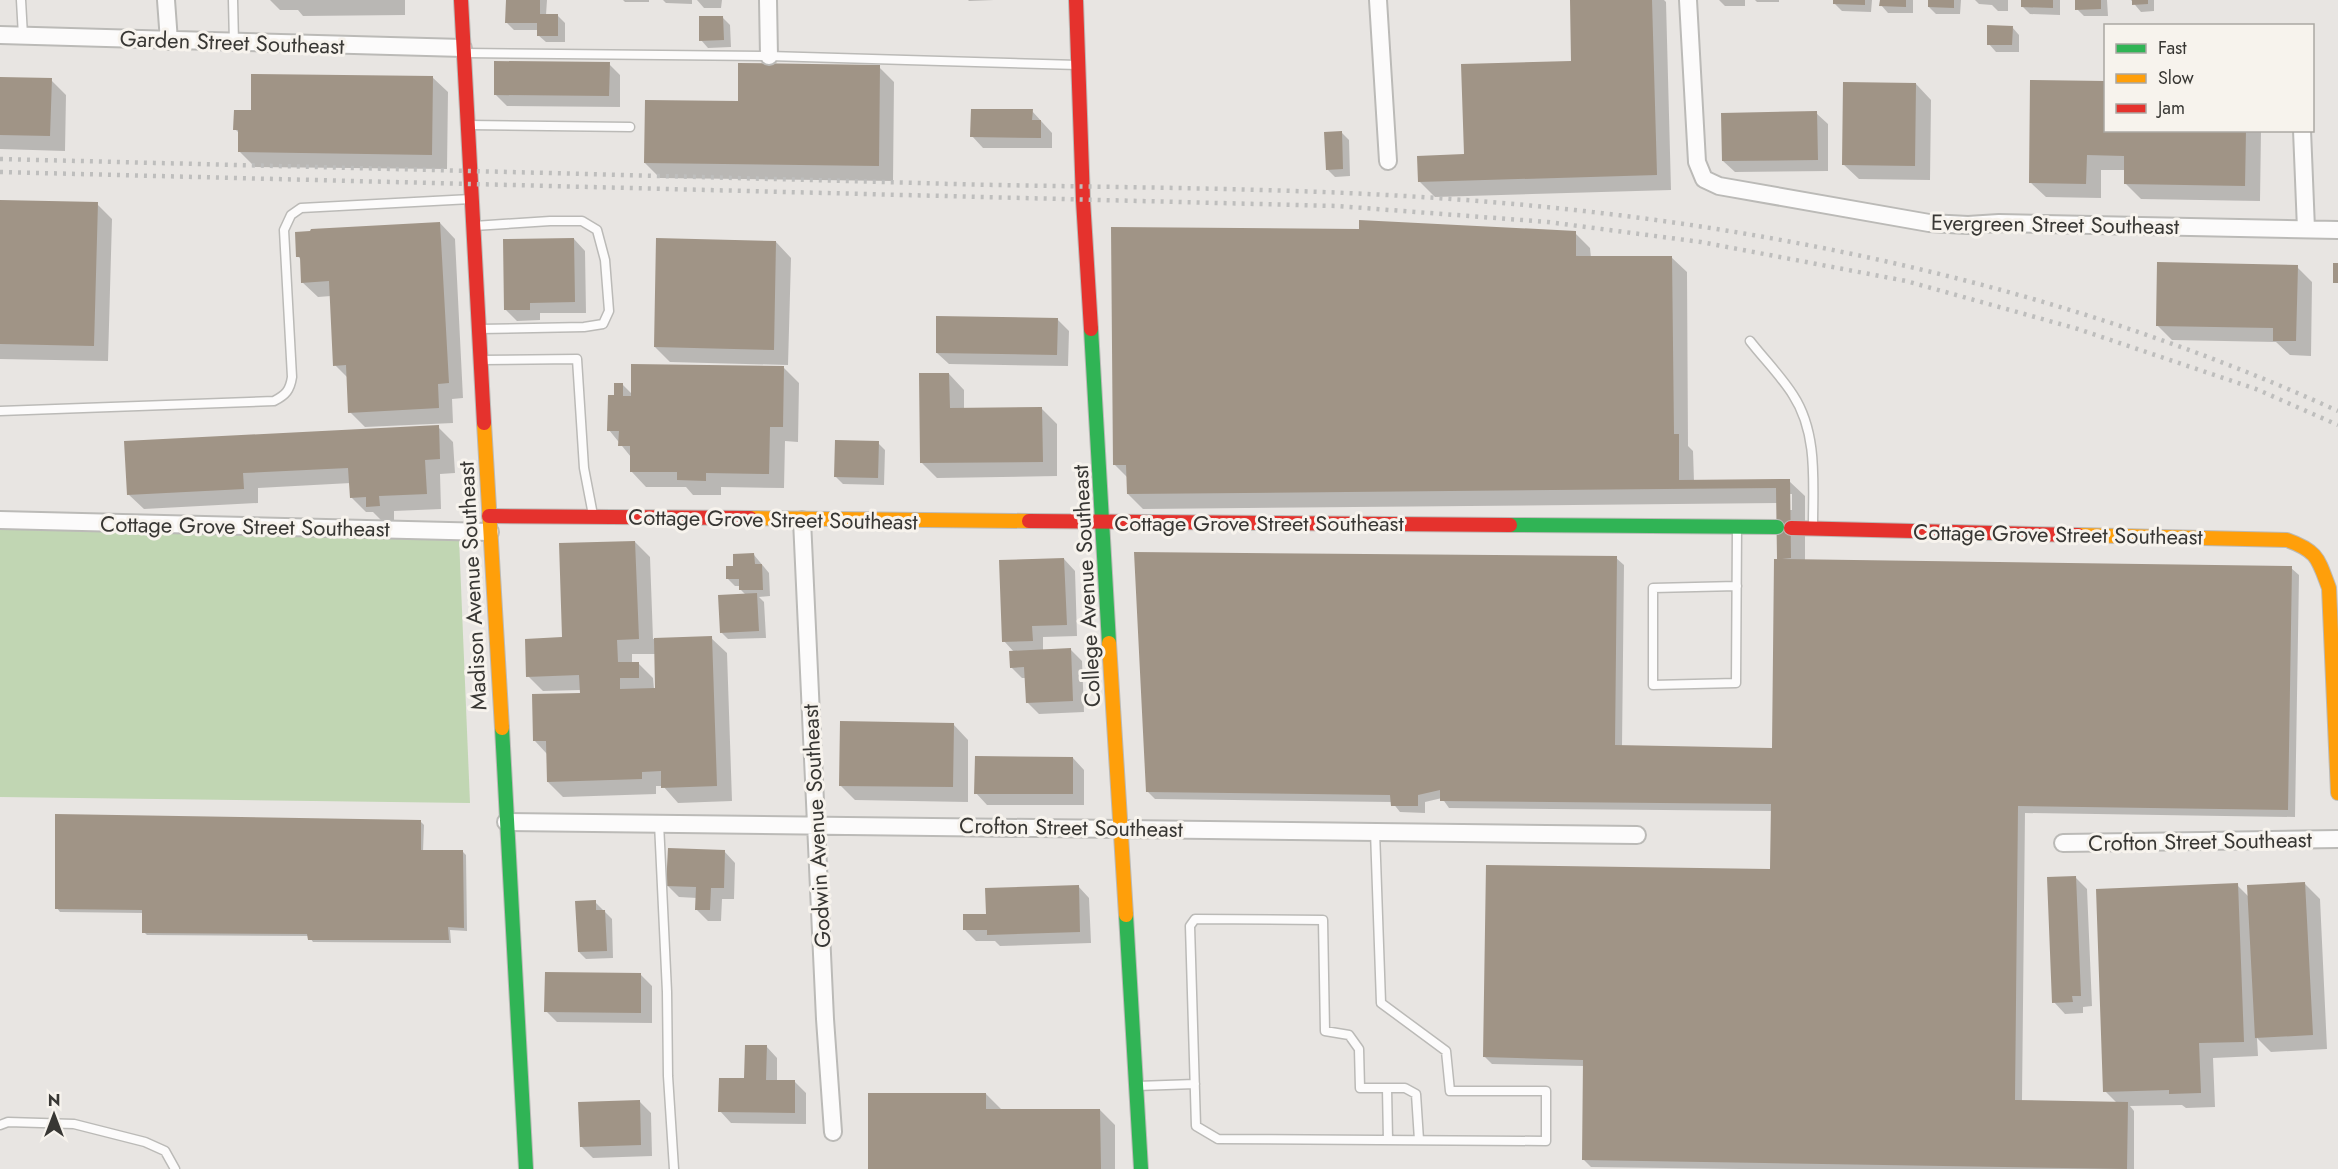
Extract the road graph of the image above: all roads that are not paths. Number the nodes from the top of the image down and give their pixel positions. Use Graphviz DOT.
graph roads {
  1 [pos="21,0"];
  2 [pos="166,0"];
  3 [pos="233,0"];
  4 [pos="461,0"];
  5 [pos="768,0"];
  6 [pos="1076,0"];
  7 [pos="1378,0"];
  8 [pos="1688,0"];
  9 [pos="0,35"];
  10 [pos="23,36"];
  11 [pos="169,41"];
  12 [pos="234,43"];
  13 [pos="464,50"];
  14 [pos="769,56"];
  15 [pos="1079,65"];
  16 [pos="468,125"];
  17 [pos="630,127"];
  18 [pos="2302,132"];
  19 [pos="1388,161"];
  20 [pos="471,199"];
  21 [pos="473,226"];
  22 [pos="2306,229"];
  23 [pos="2338,230"];
  24 [pos="479,329"];
  25 [pos="1750,341"];
  26 [pos="480,360"];
  27 [pos="0,411"];
  28 [pos="593,517"];
  29 [pos="0,520"];
  30 [pos="802,520"];
  31 [pos="1103,522"];
  32 [pos="490,524"];
  33 [pos="1737,527"];
  34 [pos="1813,528"];
  35 [pos="1737,586"];
  36 [pos="2338,793"];
  37 [pos="506,822"];
  38 [pos="659,823"];
  39 [pos="816,825"];
  40 [pos="1121,828"];
  41 [pos="1375,831"];
  42 [pos="1636,835"];
  43 [pos="2338,839"];
  44 [pos="2063,843"];
  45 [pos="1195,1084"];
  46 [pos="1136,1086"];
  47 [pos="1387,1088"];
  48 [pos="0,1125"];
  49 [pos="833,1132"];
  50 [pos="1388,1140"];
  51 [pos="1419,1140"];
  52 [pos="175,1169"];
  53 [pos="526,1169"];
  54 [pos="674,1169"];
  55 [pos="1141,1169"];
  1 -- 10 [label="lane"];
  2 -- 11 [label="street"];
  3 -- 12 [label="lane"];
  4 -- 13 [label="street, Madison Avenue Southeast"];
  5 -- 14 [label="street"];
  6 -- 15 [label="street, College Avenue Southeast"];
  7 -- 19 [label="street"];
  8 -- 22 [label="street, Evergreen Street Southeast"];
  9 -- 10 [label="street, Garden Street Southeast"];
  10 -- 11 [label="street, Garden Street Southeast"];
  11 -- 12 [label="street, Garden Street Southeast"];
  12 -- 13 [label="street, Garden Street Southeast"];
  13 -- 14 [label="lane"];
  13 -- 16 [label="street, Madison Avenue Southeast"];
  14 -- 15 [label="lane"];
  15 -- 31 [label="street, College Avenue Southeast"];
  16 -- 17 [label="lane"];
  16 -- 20 [label="street, Madison Avenue Southeast"];
  18 -- 22 [label="street"];
  20 -- 21 [label="street, Madison Avenue Southeast"];
  20 -- 27 [label="lane"];
  21 -- 24 [label="street, Madison Avenue Southeast"];
  21 -- 24 [label="lane"];
  22 -- 23 [label="street, Evergreen Street Southeast"];
  24 -- 26 [label="street, Madison Avenue Southeast"];
  25 -- 34 [label="lane"];
  26 -- 28 [label="lane"];
  26 -- 32 [label="street, Madison Avenue Southeast"];
  28 -- 30 [label="street, Cottage Grove Street Southeast"];
  28 -- 32 [label="street, Cottage Grove Street Southeast"];
  29 -- 32 [label="street, Cottage Grove Street Southeast"];
  30 -- 31 [label="street, Cottage Grove Street Southeast"];
  30 -- 39 [label="street, Godwin Avenue Southeast"];
  31 -- 33 [label="street, Cottage Grove Street Southeast"];
  31 -- 40 [label="street, College Avenue Southeast"];
  32 -- 37 [label="street, Madison Avenue Southeast"];
  33 -- 34 [label="street, Cottage Grove Street Southeast"];
  33 -- 35 [label="lane"];
  34 -- 36 [label="street, Cottage Grove Street Southeast"];
  35 -- 35 [label="lane"];
  37 -- 38 [label="street, Crofton Street Southeast"];
  37 -- 53 [label="street, Madison Avenue Southeast"];
  38 -- 39 [label="street, Crofton Street Southeast"];
  38 -- 54 [label="lane"];
  39 -- 40 [label="street, Crofton Street Southeast"];
  39 -- 49 [label="street, Godwin Avenue Southeast"];
  40 -- 41 [label="street, Crofton Street Southeast"];
  40 -- 46 [label="street, College Avenue Southeast"];
  41 -- 42 [label="street, Crofton Street Southeast"];
  41 -- 51 [label="lane"];
  43 -- 44 [label="street, Crofton Street Southeast"];
  45 -- 46 [label="lane"];
  45 -- 47 [label="lane"];
  45 -- 50 [label="lane"];
  46 -- 55 [label="street, College Avenue Southeast"];
  47 -- 50 [label="lane"];
  47 -- 51 [label="lane"];
  48 -- 52 [label="lane"];
  50 -- 51 [label="lane"];
}
